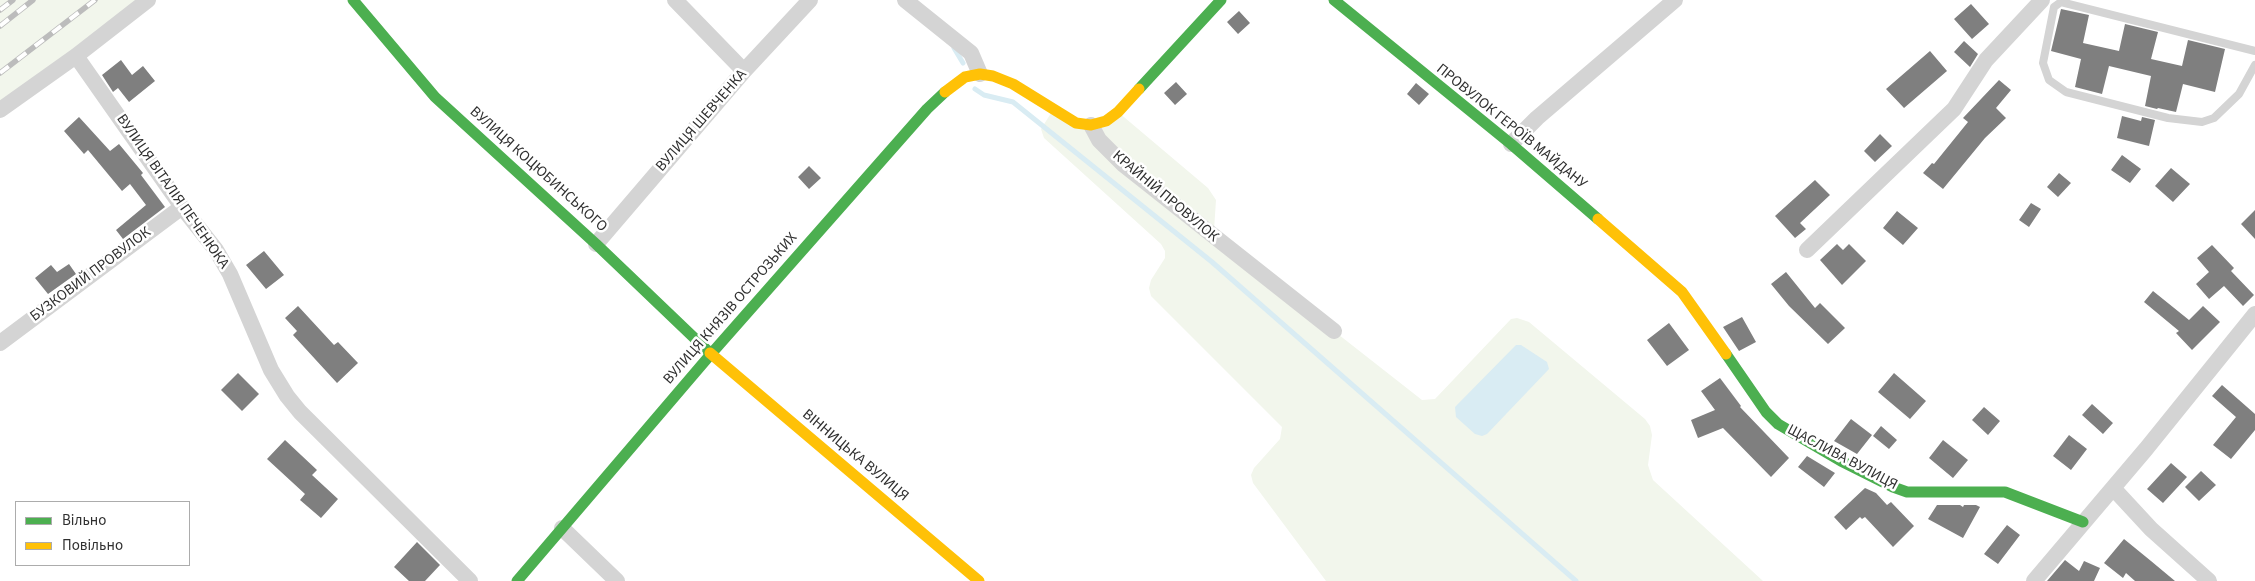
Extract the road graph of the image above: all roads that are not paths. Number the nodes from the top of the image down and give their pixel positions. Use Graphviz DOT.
graph roads {
  1 [pos="148,0"];
  2 [pos="353,0"];
  3 [pos="675,0"];
  4 [pos="810,0"];
  5 [pos="905,0"];
  6 [pos="1221,0"];
  7 [pos="1334,0"];
  8 [pos="1675,0"];
  9 [pos="2042,0"];
  10 [pos="2255,51"];
  11 [pos="76,56"];
  12 [pos="2255,65"];
  13 [pos="744,71"];
  14 [pos="980,74"];
  15 [pos="0,110"];
  16 [pos="1091,125"];
  17 [pos="1511,144"];
  18 [pos="182,207"];
  19 [pos="596,244"];
  20 [pos="1807,250"];
  21 [pos="1669,278"];
  22 [pos="2255,314"];
  23 [pos="1334,332"];
  24 [pos="0,343"];
  25 [pos="711,354"];
  26 [pos="2113,488"];
  27 [pos="2083,522"];
  28 [pos="562,528"];
  29 [pos="470,581"];
  30 [pos="517,581"];
  31 [pos="617,581"];
  32 [pos="979,581"];
  33 [pos="2034,581"];
  34 [pos="2209,581"];
  1 -- 11 [label="street"];
  2 -- 19 [label="street, ВУЛИЦЯ КОЦЮБИНСЬКОГО"];
  3 -- 13 [label="street"];
  4 -- 13 [label="street, ВУЛИЦЯ ШЕВЧЕНКА"];
  5 -- 14 [label="street"];
  6 -- 16 [label="street"];
  7 -- 17 [label="street, ПРОВУЛОК ГЕРОЇВ МАЙДАНУ"];
  8 -- 17 [label="street"];
  9 -- 20 [label="street"];
  10 -- 12 [label="lane"];
  11 -- 15 [label="street"];
  11 -- 18 [label="street, ВУЛИЦЯ ВІТАЛІЯ ПЕЧЕНЮКА"];
  13 -- 19 [label="street, ВУЛИЦЯ ШЕВЧЕНКА"];
  14 -- 16 [label="street"];
  14 -- 25 [label="street, ВУЛИЦЯ КНЯЗІВ ОСТРОЗЬКИХ"];
  16 -- 23 [label="street, КРАЙНІЙ ПРОВУЛОК"];
  17 -- 21 [label="street, ПРОВУЛОК ГЕРОЇВ МАЙДАНУ"];
  18 -- 24 [label="street, БУЗКОВИЙ ПРОВУЛОК"];
  18 -- 29 [label="street, ВУЛИЦЯ ВІТАЛІЯ ПЕЧЕНЮКА"];
  19 -- 25 [label="street, ВУЛИЦЯ КОЦЮБИНСЬКОГО"];
  21 -- 27 [label="street, ЩАСЛИВА ВУЛИЦЯ"];
  22 -- 26 [label="street"];
  25 -- 28 [label="street, ВУЛИЦЯ КНЯЗІВ ОСТРОЗЬКИХ"];
  25 -- 32 [label="street, ВІННИЦЬКА ВУЛИЦЯ"];
  26 -- 27 [label="street"];
  26 -- 34 [label="street"];
  27 -- 33 [label="street"];
  28 -- 30 [label="street, ВУЛИЦЯ КНЯЗІВ ОСТРОЗЬКИХ"];
  28 -- 31 [label="street"];
}
